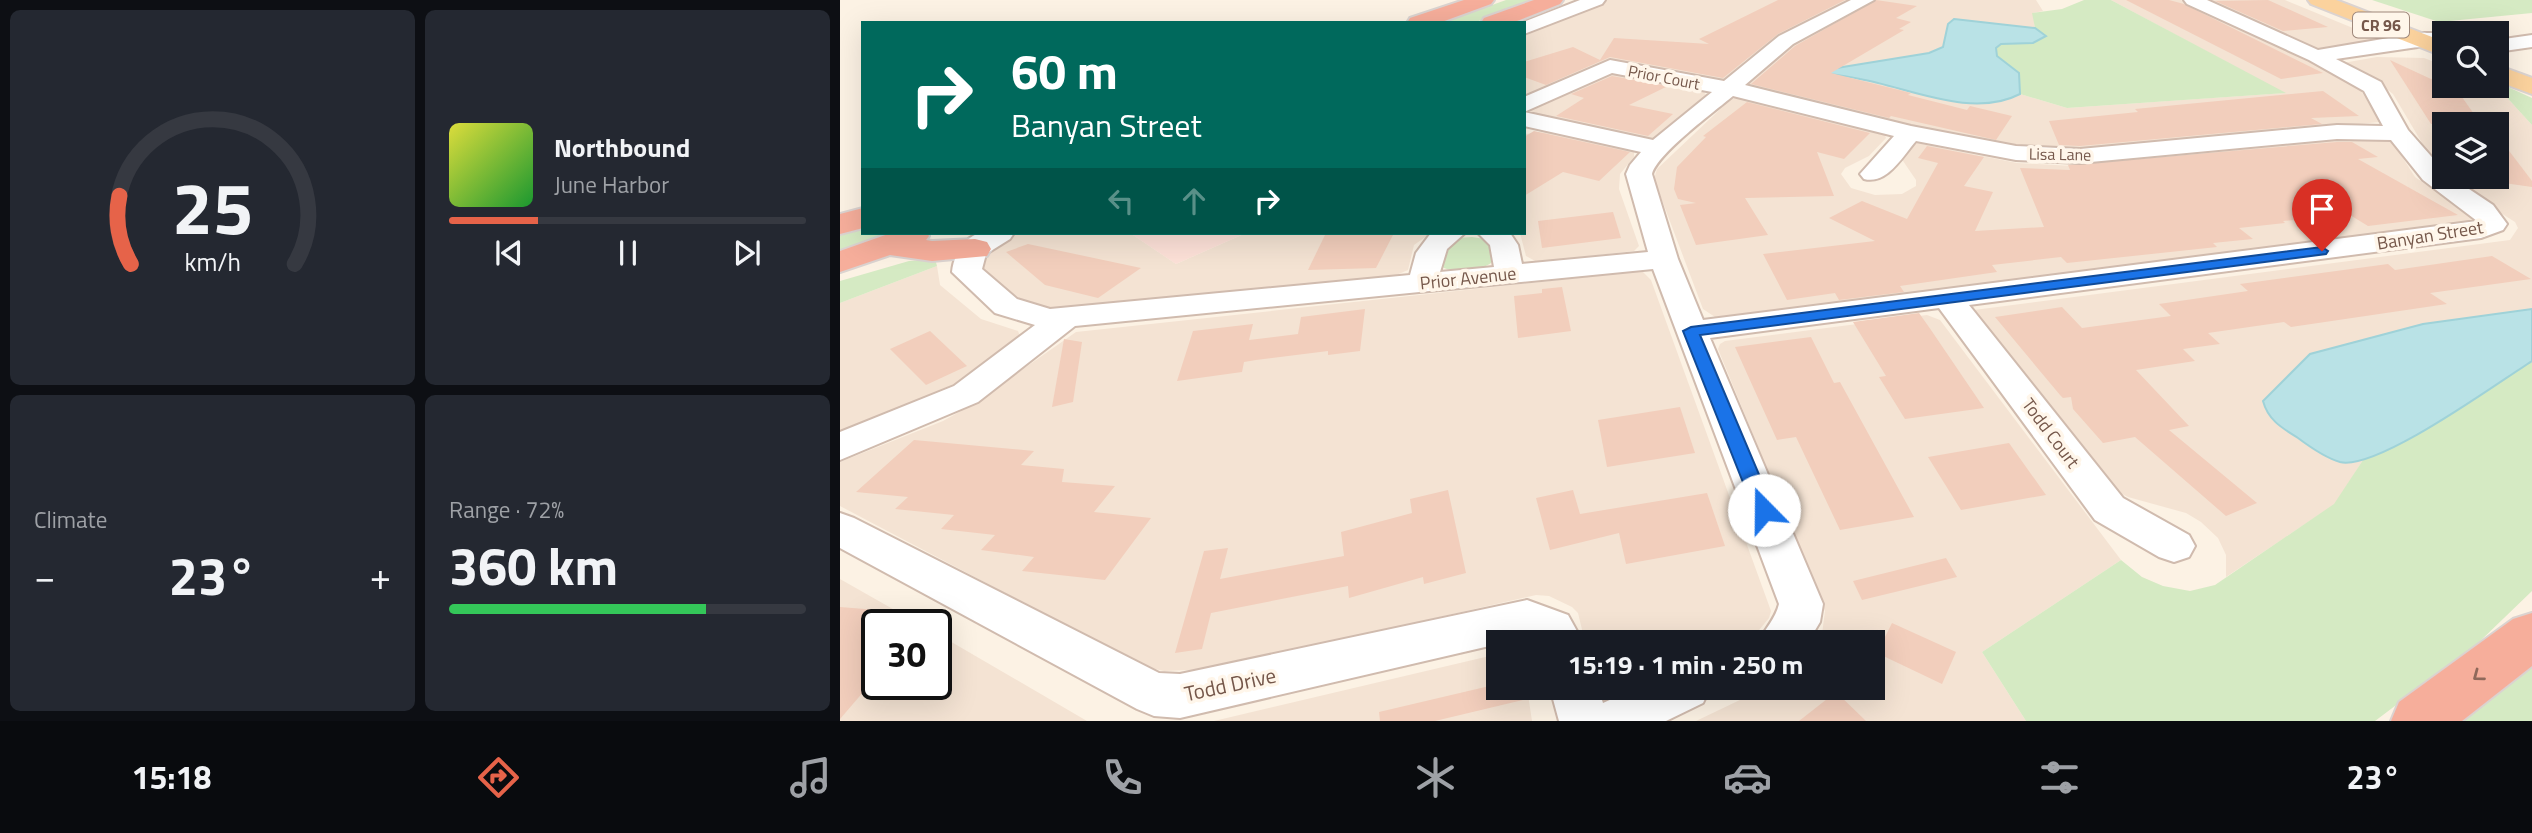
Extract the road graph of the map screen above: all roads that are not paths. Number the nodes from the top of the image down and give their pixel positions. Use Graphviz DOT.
graph roads {
  1 [pos="1484,0"];
  2 [pos="1553,0"];
  3 [pos="1596,0"];
  4 [pos="1866,0"];
  5 [pos="2193,0"];
  6 [pos="2318,0"];
  7 [pos="2349,0"];
  8 [pos="1424,21"];
  9 [pos="1497,21"];
  10 [pos="1526,27"];
  11 [pos="2532,31"];
  12 [pos="2432,32"];
  13 [pos="2509,32"];
  14 [pos="2432,38"];
  15 [pos="2418,39"];
  16 [pos="2532,41"];
  17 [pos="2509,44"];
  18 [pos="2432,45"];
  19 [pos="2432,51"];
  20 [pos="2316,56"];
  21 [pos="2509,62"];
  22 [pos="2532,71"];
  23 [pos="2509,77"];
  24 [pos="2532,87"];
  25 [pos="1728,89"];
  26 [pos="1526,104"];
  27 [pos="1526,119"];
  28 [pos="1910,133"];
  29 [pos="2398,133"];
  30 [pos="1658,148"];
  31 [pos="1872,174"];
  32 [pos="861,218"];
  33 [pos="840,225"];
  34 [pos="916,235"];
  35 [pos="1446,235"];
  36 [pos="1496,235"];
  37 [pos="988,241"];
  38 [pos="866,253"];
  39 [pos="1664,259"];
  40 [pos="1509,274"];
  41 [pos="1423,282"];
  42 [pos="1948,299"];
  43 [pos="1065,318"];
  44 [pos="1691,331"];
  45 [pos="840,447"];
  46 [pos="840,529"];
  47 [pos="2174,546"];
  48 [pos="1554,630"];
  49 [pos="1791,630"];
  50 [pos="2532,635"];
  51 [pos="1578,700"];
  52 [pos="1661,700"];
  53 [pos="1584,721"];
  54 [pos="1616,721"];
  55 [pos="2419,721"];
  1 -- 8 [label="highway"];
  2 -- 9 [label="highway"];
  3 -- 10 [label="street"];
  4 -- 25 [label="street"];
  5 -- 20 [label="street, Banyan Street"];
  6 -- 15 [label="main road, CR 96"];
  7 -- 12 [label="main road, CR 96"];
  11 -- 13 [label="street"];
  14 -- 15 [label="street"];
  15 -- 18 [label="main road, CR 96"];
  15 -- 20 [label="street"];
  16 -- 17 [label="street"];
  19 -- 20 [label="street"];
  20 -- 29 [label="street, Banyan Street"];
  21 -- 22 [label="main road"];
  23 -- 24 [label="main road"];
  25 -- 26 [label="street, Prior Court"];
  25 -- 28 [label="street, Lisa Lane"];
  25 -- 30 [label="street"];
  27 -- 30 [label="street"];
  28 -- 29 [label="street, Lisa Lane"];
  28 -- 31 [label="street"];
  29 -- 42 [label="street, Banyan Street"];
  30 -- 39 [label="street"];
  32 -- 33 [label="highway"];
  34 -- 38 [label="highway"];
  35 -- 41 [label="street"];
  36 -- 40 [label="street"];
  37 -- 38 [label="highway"];
  37 -- 43 [label="street, Prior Avenue"];
  39 -- 40 [label="street, Prior Avenue"];
  39 -- 44 [label="street"];
  40 -- 41 [label="street, Prior Avenue"];
  41 -- 43 [label="street, Prior Avenue"];
  42 -- 44 [label="street, Banyan Street"];
  42 -- 47 [label="street, Todd Court"];
  43 -- 45 [label="street"];
  44 -- 49 [label="street"];
  46 -- 48 [label="street, Todd Drive"];
  50 -- 55 [label="highway, one-way"];
  51 -- 53 [label="street"];
  52 -- 54 [label="street"];
}
